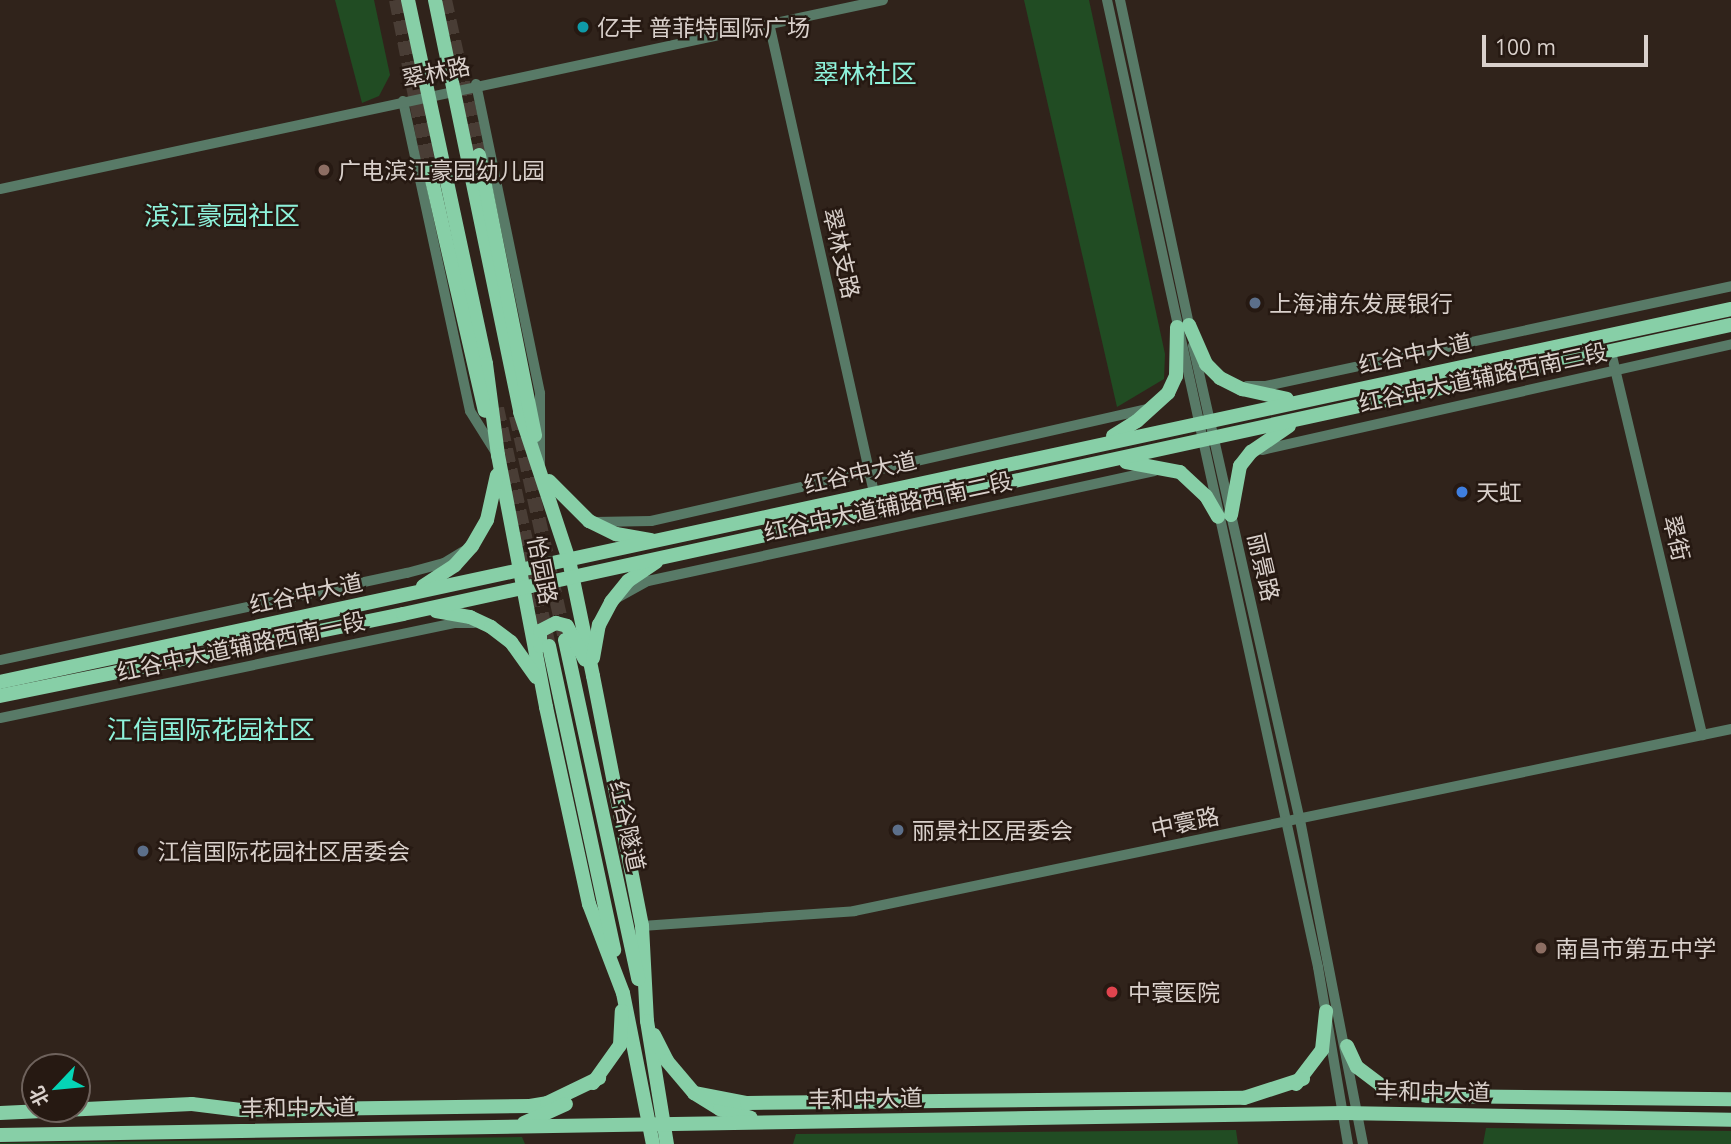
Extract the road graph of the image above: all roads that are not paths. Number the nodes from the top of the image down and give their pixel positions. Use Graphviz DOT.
graph roads {
  1 [pos="408,0"];
  2 [pos="435,0"];
  3 [pos="883,0"];
  4 [pos="1107,0"];
  5 [pos="1120,0"];
  6 [pos="769,23"];
  7 [pos="476,84"];
  8 [pos="452,89"];
  9 [pos="428,94"];
  10 [pos="403,100"];
  11 [pos="479,155"];
  12 [pos="429,167"];
  13 [pos="0,189"];
  14 [pos="1731,286"];
  15 [pos="1731,309"];
  16 [pos="1731,325"];
  17 [pos="1183,326"];
  18 [pos="1731,344"];
  19 [pos="1611,352"];
  20 [pos="1615,369"];
  21 [pos="1231,384"];
  22 [pos="1306,400"];
  23 [pos="1161,401"];
  24 [pos="1309,416"];
  25 [pos="1204,421"];
  26 [pos="1208,440"];
  27 [pos="1095,445"];
  28 [pos="498,455"];
  29 [pos="1246,457"];
  30 [pos="1103,461"];
  31 [pos="540,466"];
  32 [pos="869,471"];
  33 [pos="1180,472"];
  34 [pos="874,492"];
  35 [pos="1224,516"];
  36 [pos="589,521"];
  37 [pos="472,546"];
  38 [pos="674,546"];
  39 [pos="569,560"];
  40 [pos="520,570"];
  41 [pos="573,576"];
  42 [pos="524,587"];
  43 [pos="410,594"];
  44 [pos="611,602"];
  45 [pos="403,614"];
  46 [pos="491,627"];
  47 [pos="565,640"];
  48 [pos="549,646"];
  49 [pos="0,660"];
  50 [pos="593,676"];
  51 [pos="0,682"];
  52 [pos="0,696"];
  53 [pos="546,707"];
  54 [pos="0,718"];
  55 [pos="1731,729"];
  56 [pos="1702,735"];
  57 [pos="1300,820"];
  58 [pos="1285,823"];
  59 [pos="642,926"];
  60 [pos="624,993"];
  61 [pos="1326,1011"];
  62 [pos="647,1021"];
  63 [pos="1347,1046"];
  64 [pos="599,1077"];
  65 [pos="1303,1079"];
  66 [pos="1382,1088"];
  67 [pos="694,1093"];
  68 [pos="1731,1099"];
  69 [pos="0,1113"];
  70 [pos="1345,1113"];
  71 [pos="1360,1113"];
  72 [pos="1231,1114"];
  73 [pos="1446,1114"];
  74 [pos="1731,1120"];
  75 [pos="783,1123"];
  76 [pos="658,1124"];
  77 [pos="513,1127"];
  78 [pos="0,1135"];
  79 [pos="653,1144"];
  80 [pos="667,1144"];
  81 [pos="1348,1144"];
  82 [pos="1363,1144"];
  1 -- 9 [label="main road, 怡园路"];
  2 -- 8 [label="main road, 怡园路"];
  3 -- 6 [label="street, 翠林路"];
  4 -- 17 [label="street, 丽景路"];
  5 -- 17 [label="street, 丽景路"];
  6 -- 7 [label="street, 翠林路"];
  6 -- 32 [label="street, 翠林支路"];
  7 -- 8 [label="street, 翠林路"];
  7 -- 31 [label="street"];
  8 -- 9 [label="street, 翠林路"];
  8 -- 31 [label="main road, 怡园路"];
  9 -- 10 [label="street, 翠林路"];
  9 -- 28 [label="main road, 怡园路"];
  10 -- 13 [label="street, 翠林路"];
  10 -- 28 [label="street"];
  11 -- 31 [label="main road"];
  12 -- 28 [label="main road"];
  14 -- 21 [label="street"];
  15 -- 22 [label="main road, 红谷中大道"];
  16 -- 19 [label="main road, 红谷中大道"];
  17 -- 21 [label="main road"];
  17 -- 23 [label="main road"];
  17 -- 25 [label="street, 丽景路"];
  18 -- 20 [label="street, 红谷中大道辅路西南三段"];
  19 -- 20 [label="street, 翠街"];
  19 -- 24 [label="main road, 红谷中大道"];
  20 -- 29 [label="street, 红谷中大道辅路西南三段"];
  20 -- 56 [label="street, 翠街"];
  21 -- 22 [label="main road"];
  22 -- 25 [label="main road, 红谷中大道"];
  23 -- 27 [label="main road"];
  23 -- 32 [label="street"];
  24 -- 26 [label="main road, 红谷中大道"];
  24 -- 29 [label="main road"];
  25 -- 26 [label="street, 丽景路"];
  25 -- 27 [label="main road, 红谷中大道"];
  26 -- 30 [label="main road, 红谷中大道"];
  26 -- 35 [label="street, 丽景路"];
  27 -- 34 [label="main road, 红谷中大道"];
  28 -- 37 [label="main road"];
  28 -- 40 [label="main road, 怡园路"];
  29 -- 35 [label="main road"];
  30 -- 33 [label="main road"];
  30 -- 38 [label="main road, 红谷中大道"];
  31 -- 36 [label="main road"];
  31 -- 39 [label="main road, 怡园路"];
  32 -- 34 [label="street, 翠林支路"];
  32 -- 36 [label="street"];
  33 -- 35 [label="main road"];
  33 -- 44 [label="street, 红谷中大道辅路西南二段"];
  34 -- 38 [label="main road, 红谷中大道"];
  35 -- 57 [label="street, 丽景路"];
  35 -- 58 [label="street, 丽景路"];
  36 -- 38 [label="main road"];
  37 -- 43 [label="main road"];
  37 -- 49 [label="street"];
  38 -- 39 [label="main road, 红谷中大道"];
  38 -- 41 [label="main road, 红谷中大道"];
  38 -- 44 [label="main road"];
  39 -- 40 [label="main road, 红谷中大道"];
  39 -- 41 [label="main road, 怡园路"];
  40 -- 42 [label="main road, 怡园路"];
  40 -- 43 [label="main road, 红谷中大道"];
  41 -- 42 [label="main road, 红谷中大道"];
  41 -- 50 [label="main road, 怡园路"];
  42 -- 45 [label="main road, 红谷中大道"];
  42 -- 53 [label="main road, 怡园路"];
  43 -- 51 [label="main road, 红谷中大道"];
  44 -- 50 [label="main road"];
  45 -- 46 [label="main road"];
  45 -- 52 [label="main road, 红谷中大道"];
  46 -- 53 [label="main road"];
  46 -- 54 [label="street, 红谷中大道辅路西南一段"];
  47 -- 62 [label="main road, 红谷隧道"];
  48 -- 60 [label="main road, 红谷隧道"];
  50 -- 53 [label="main road"];
  50 -- 59 [label="main road, 怡园路"];
  53 -- 60 [label="main road, 怡园路"];
  55 -- 56 [label="street, 中寰路"];
  56 -- 57 [label="street, 中寰路"];
  57 -- 58 [label="street, 中寰路"];
  57 -- 63 [label="street, 丽景路"];
  58 -- 59 [label="street, 中寰路"];
  58 -- 61 [label="street, 丽景路"];
  59 -- 62 [label="main road, 怡园路"];
  60 -- 64 [label="main road"];
  60 -- 76 [label="main road, 怡园路"];
  61 -- 65 [label="main road"];
  61 -- 70 [label="street, 丽景路"];
  62 -- 67 [label="main road"];
  62 -- 76 [label="main road, 怡园路"];
  63 -- 66 [label="main road"];
  63 -- 71 [label="street, 丽景路"];
  64 -- 69 [label="main road"];
  64 -- 77 [label="main road"];
  65 -- 67 [label="main road"];
  65 -- 72 [label="main road"];
  66 -- 68 [label="main road"];
  66 -- 73 [label="main road"];
  67 -- 75 [label="main road"];
  70 -- 71 [label="main road, 丰和中大道"];
  70 -- 72 [label="main road, 丰和中大道"];
  70 -- 81 [label="street, 丽景路"];
  71 -- 73 [label="main road, 丰和中大道"];
  71 -- 82 [label="street, 丽景路"];
  72 -- 75 [label="main road, 丰和中大道"];
  73 -- 74 [label="main road, 丰和中大道"];
  75 -- 76 [label="main road, 丰和中大道"];
  76 -- 77 [label="main road, 丰和中大道"];
  76 -- 79 [label="main road, 怡园路"];
  76 -- 80 [label="main road, 怡园路"];
  77 -- 78 [label="main road, 丰和中大道"];
}
